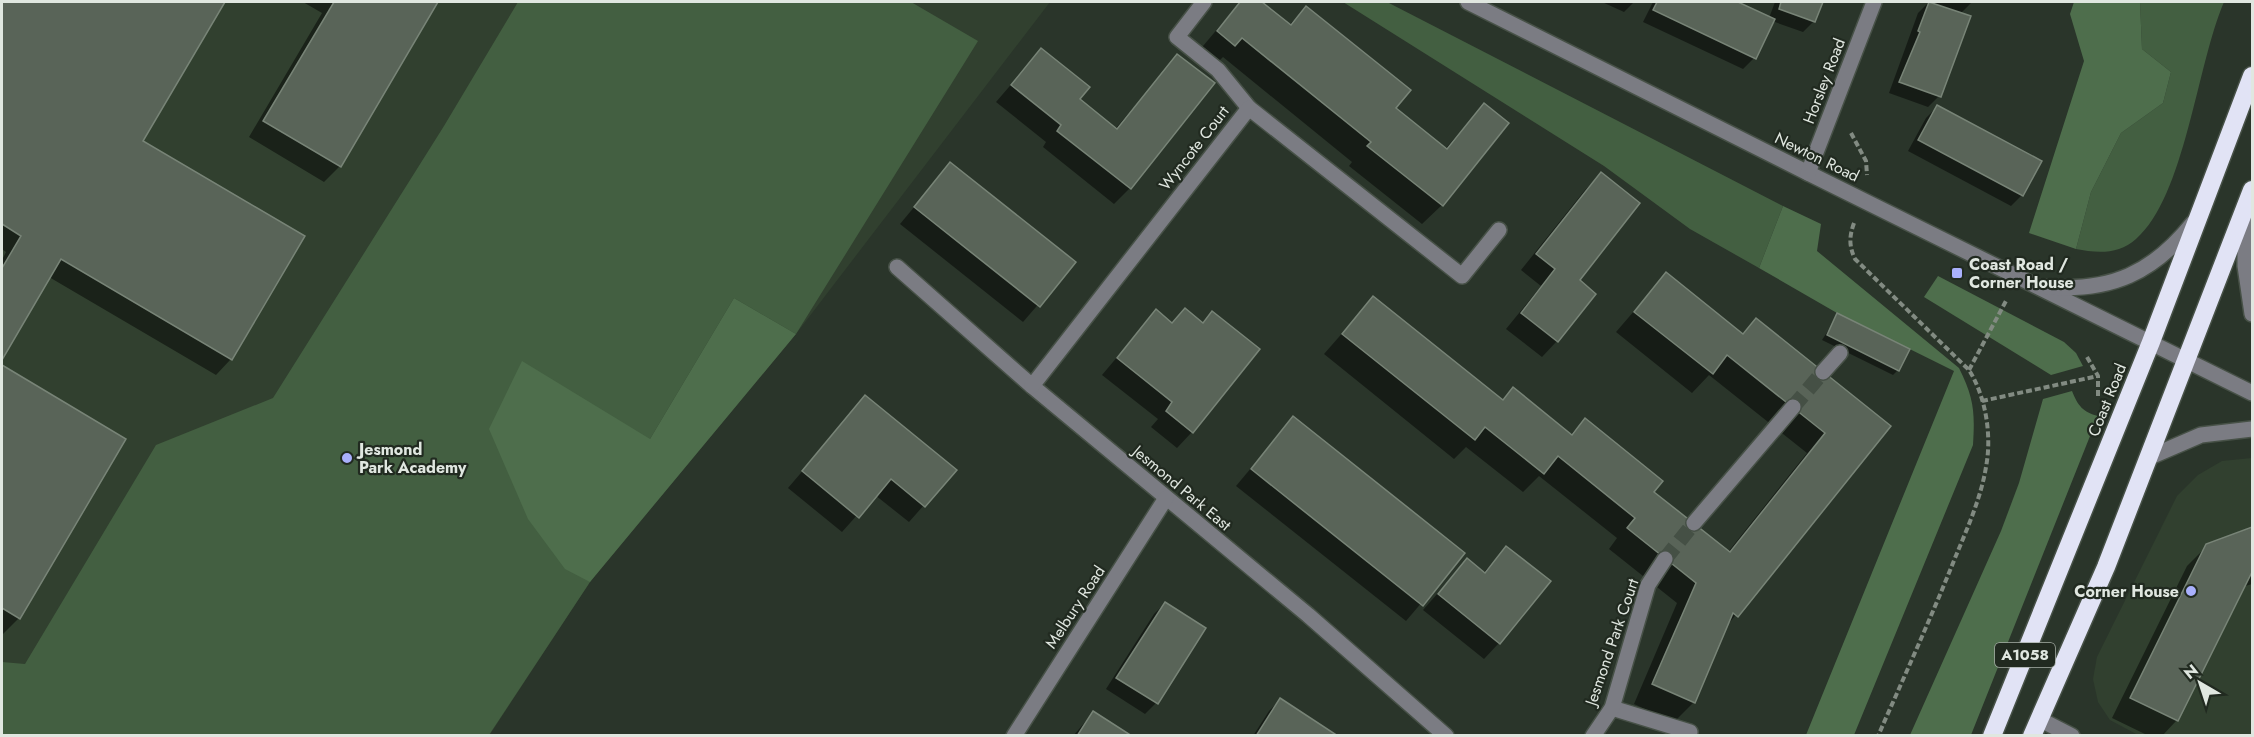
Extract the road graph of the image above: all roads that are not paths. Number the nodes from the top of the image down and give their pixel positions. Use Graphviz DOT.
graph roads {
  1 [pos="1204,2"];
  2 [pos="1468,2"];
  3 [pos="1874,2"];
  4 [pos="2253,76"];
  5 [pos="1248,108"];
  6 [pos="1808,173"];
  7 [pos="2253,190"];
  8 [pos="2201,212"];
  9 [pos="2245,212"];
  10 [pos="1499,230"];
  11 [pos="897,267"];
  12 [pos="2038,287"];
  13 [pos="2253,314"];
  14 [pos="2151,342"];
  15 [pos="1840,352"];
  16 [pos="2188,360"];
  17 [pos="1823,372"];
  18 [pos="1032,386"];
  19 [pos="2253,393"];
  20 [pos="1793,407"];
  21 [pos="2253,429"];
  22 [pos="2150,456"];
  23 [pos="1166,498"];
  24 [pos="1695,524"];
  25 [pos="1665,559"];
  26 [pos="1612,708"];
  27 [pos="2036,727"];
  28 [pos="1690,732"];
  29 [pos="1014,735"];
  30 [pos="1446,735"];
  31 [pos="1593,735"];
  32 [pos="1992,735"];
  33 [pos="2072,735"];
  1 -- 5 [label="street"];
  2 -- 6 [label="street, Newton Road"];
  3 -- 6 [label="street, Horsley Road"];
  4 -- 8 [label="highway, Coast Road / A1058"];
  5 -- 10 [label="street, Wyncote Court"];
  5 -- 18 [label="street, Wyncote Court"];
  6 -- 12 [label="street, Newton Road"];
  7 -- 9 [label="highway, A1058"];
  8 -- 12 [label="street"];
  8 -- 14 [label="highway, Coast Road / A1058"];
  9 -- 13 [label="street"];
  9 -- 16 [label="highway, A1058"];
  11 -- 18 [label="street, Jesmond Park East"];
  12 -- 14 [label="street, Newton Road"];
  14 -- 16 [label="street, Newton Road"];
  14 -- 32 [label="highway, Coast Road / A1058"];
  15 -- 17 [label="street"];
  16 -- 19 [label="street, Newton Road"];
  16 -- 22 [label="highway, A1058"];
  18 -- 23 [label="street, Jesmond Park East"];
  20 -- 24 [label="street"];
  21 -- 22 [label="street"];
  22 -- 27 [label="highway, A1058"];
  23 -- 29 [label="street, Melbury Road"];
  23 -- 30 [label="street, Jesmond Park East"];
  25 -- 26 [label="street, Jesmond Park Court"];
  26 -- 28 [label="street"];
  26 -- 31 [label="street, Jesmond Park Court"];
  27 -- 33 [label="street"];
}
